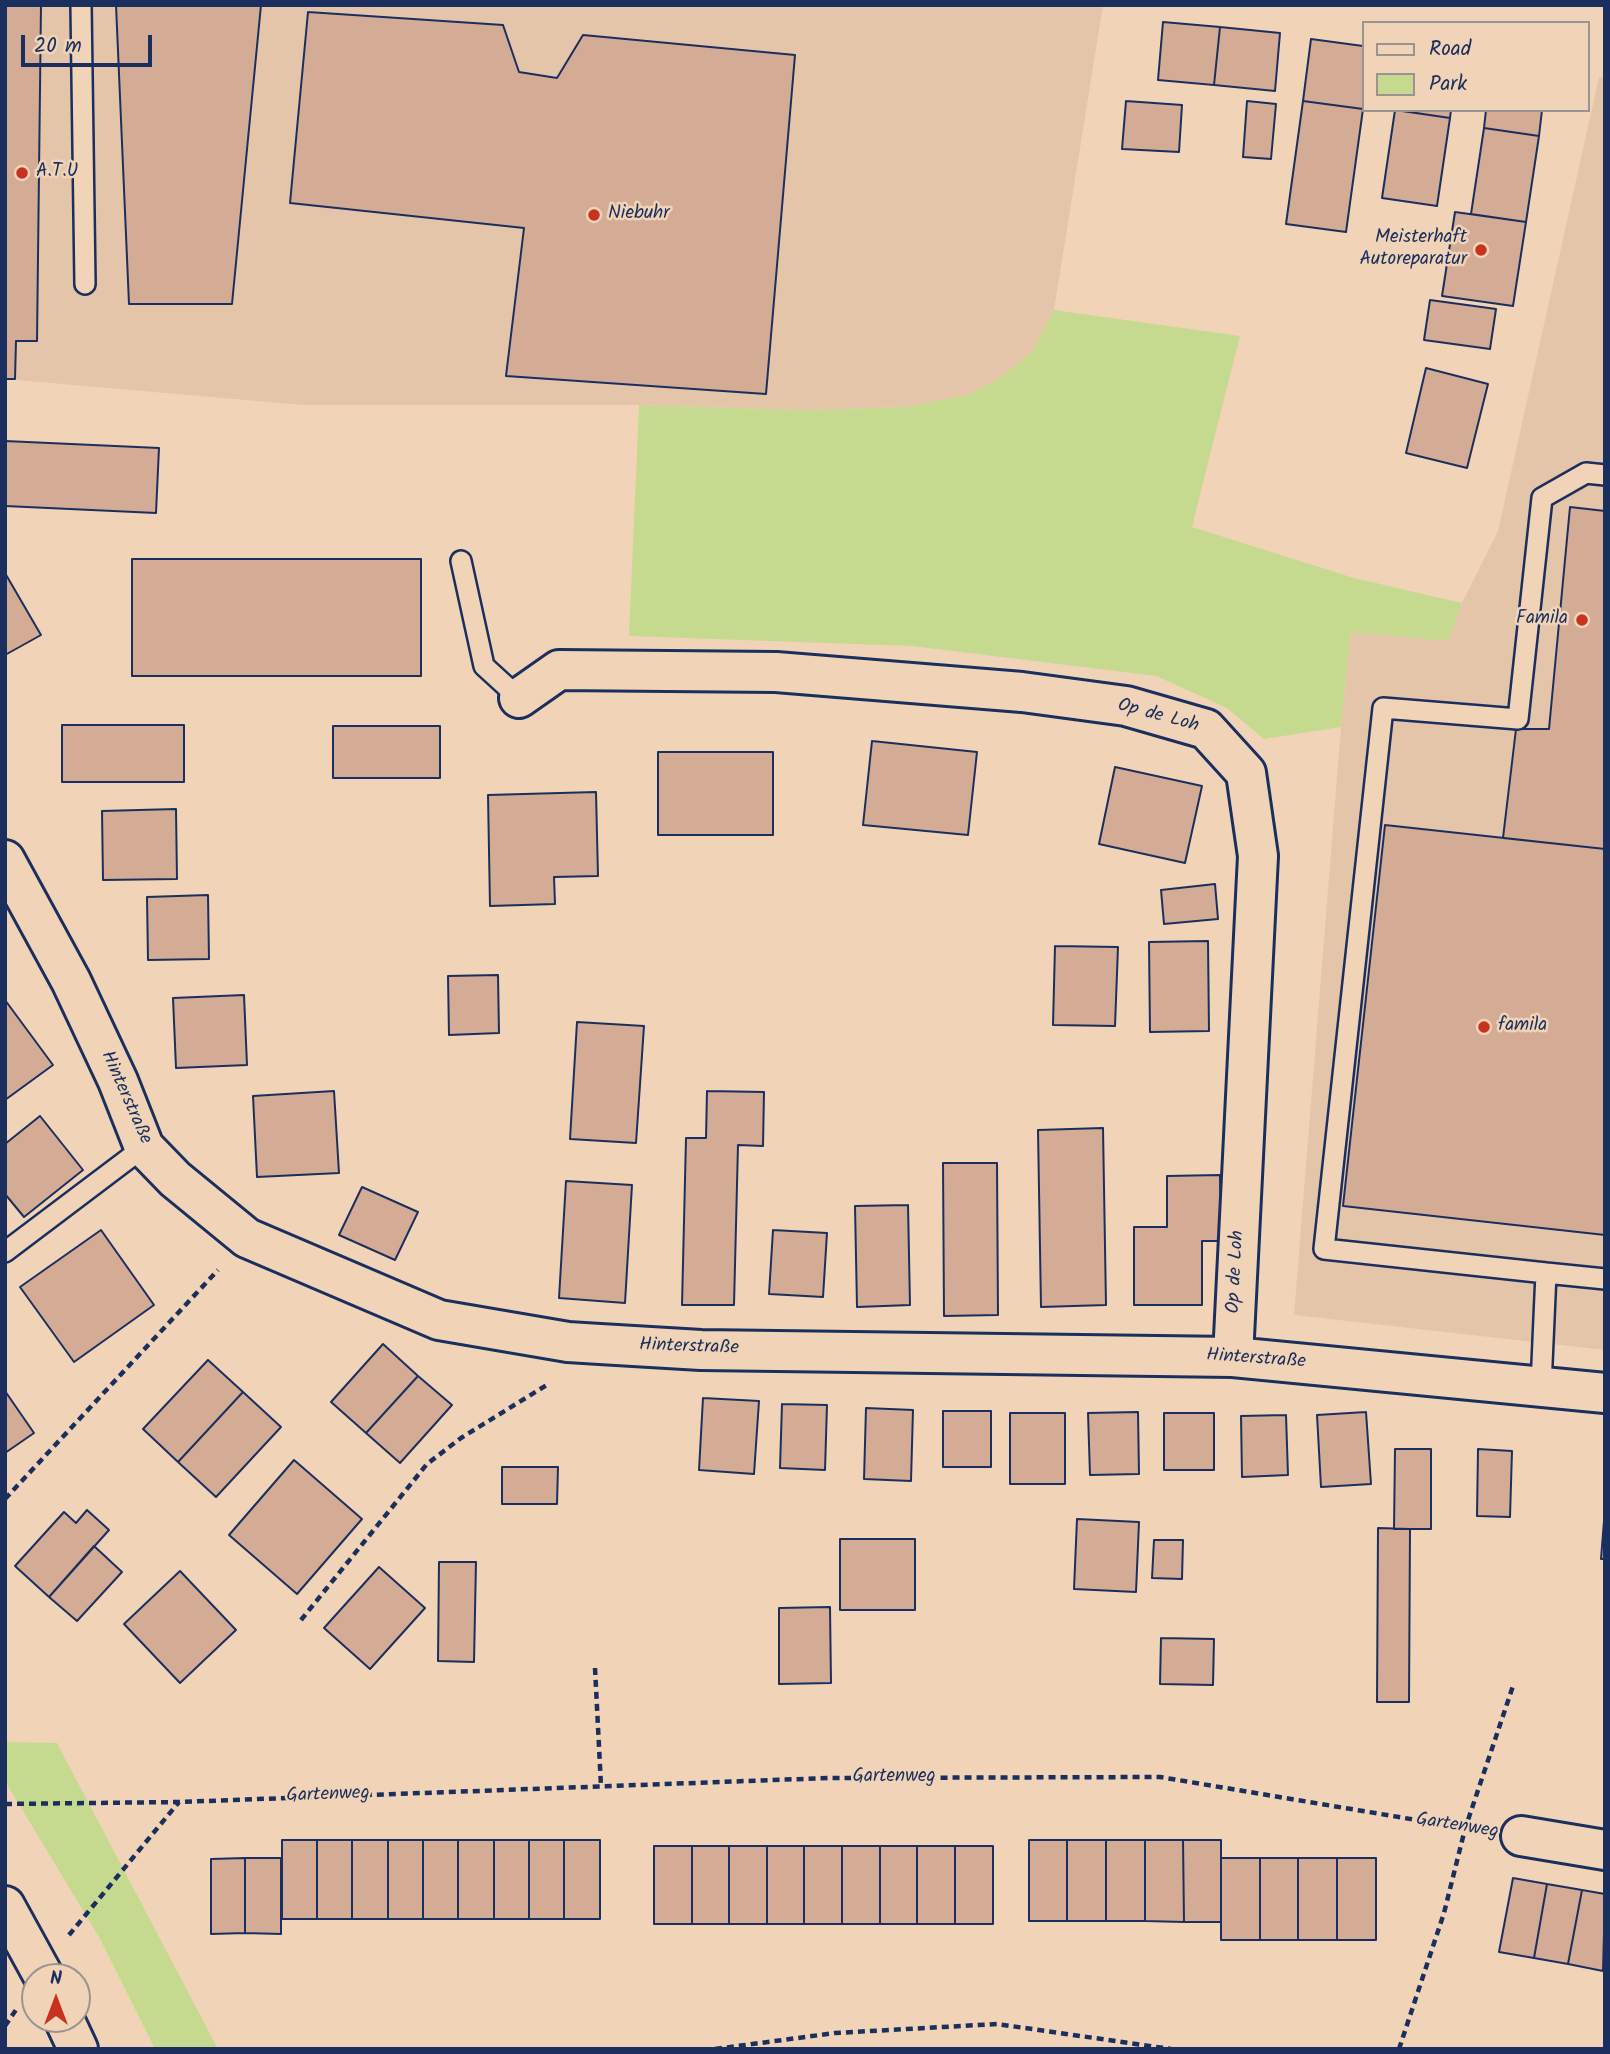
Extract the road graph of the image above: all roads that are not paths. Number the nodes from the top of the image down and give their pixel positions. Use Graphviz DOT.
graph roads {
  1 [pos="81,5"];
  2 [pos="85,284"];
  3 [pos="1605,475"];
  4 [pos="461,561"];
  5 [pos="519,698"];
  6 [pos="5,860"];
  7 [pos="144,1147"];
  8 [pos="5,1252"];
  9 [pos="1546,1273"];
  10 [pos="1605,1279"];
  11 [pos="1233,1357"];
  12 [pos="1541,1387"];
  13 [pos="1605,1393"];
  14 [pos="1521,1836"];
  15 [pos="1605,1850"];
  16 [pos="5,1906"];
  17 [pos="36,1963"];
  18 [pos="71,2033"];
  19 [pos="78,2049"];
  1 -- 2 [label="lane"];
  3 -- 9 [label="lane"];
  4 -- 5 [label="lane"];
  5 -- 11 [label="street, Op de Loh"];
  6 -- 7 [label="street, Hinterstraße"];
  7 -- 8 [label="lane"];
  7 -- 11 [label="street, Hinterstraße"];
  9 -- 10 [label="lane"];
  9 -- 12 [label="lane"];
  11 -- 12 [label="street, Hinterstraße"];
  12 -- 13 [label="street, Hinterstraße"];
  14 -- 15 [label="street, Gartenweg"];
  16 -- 17 [label="street"];
  18 -- 19 [label="street"];
}
